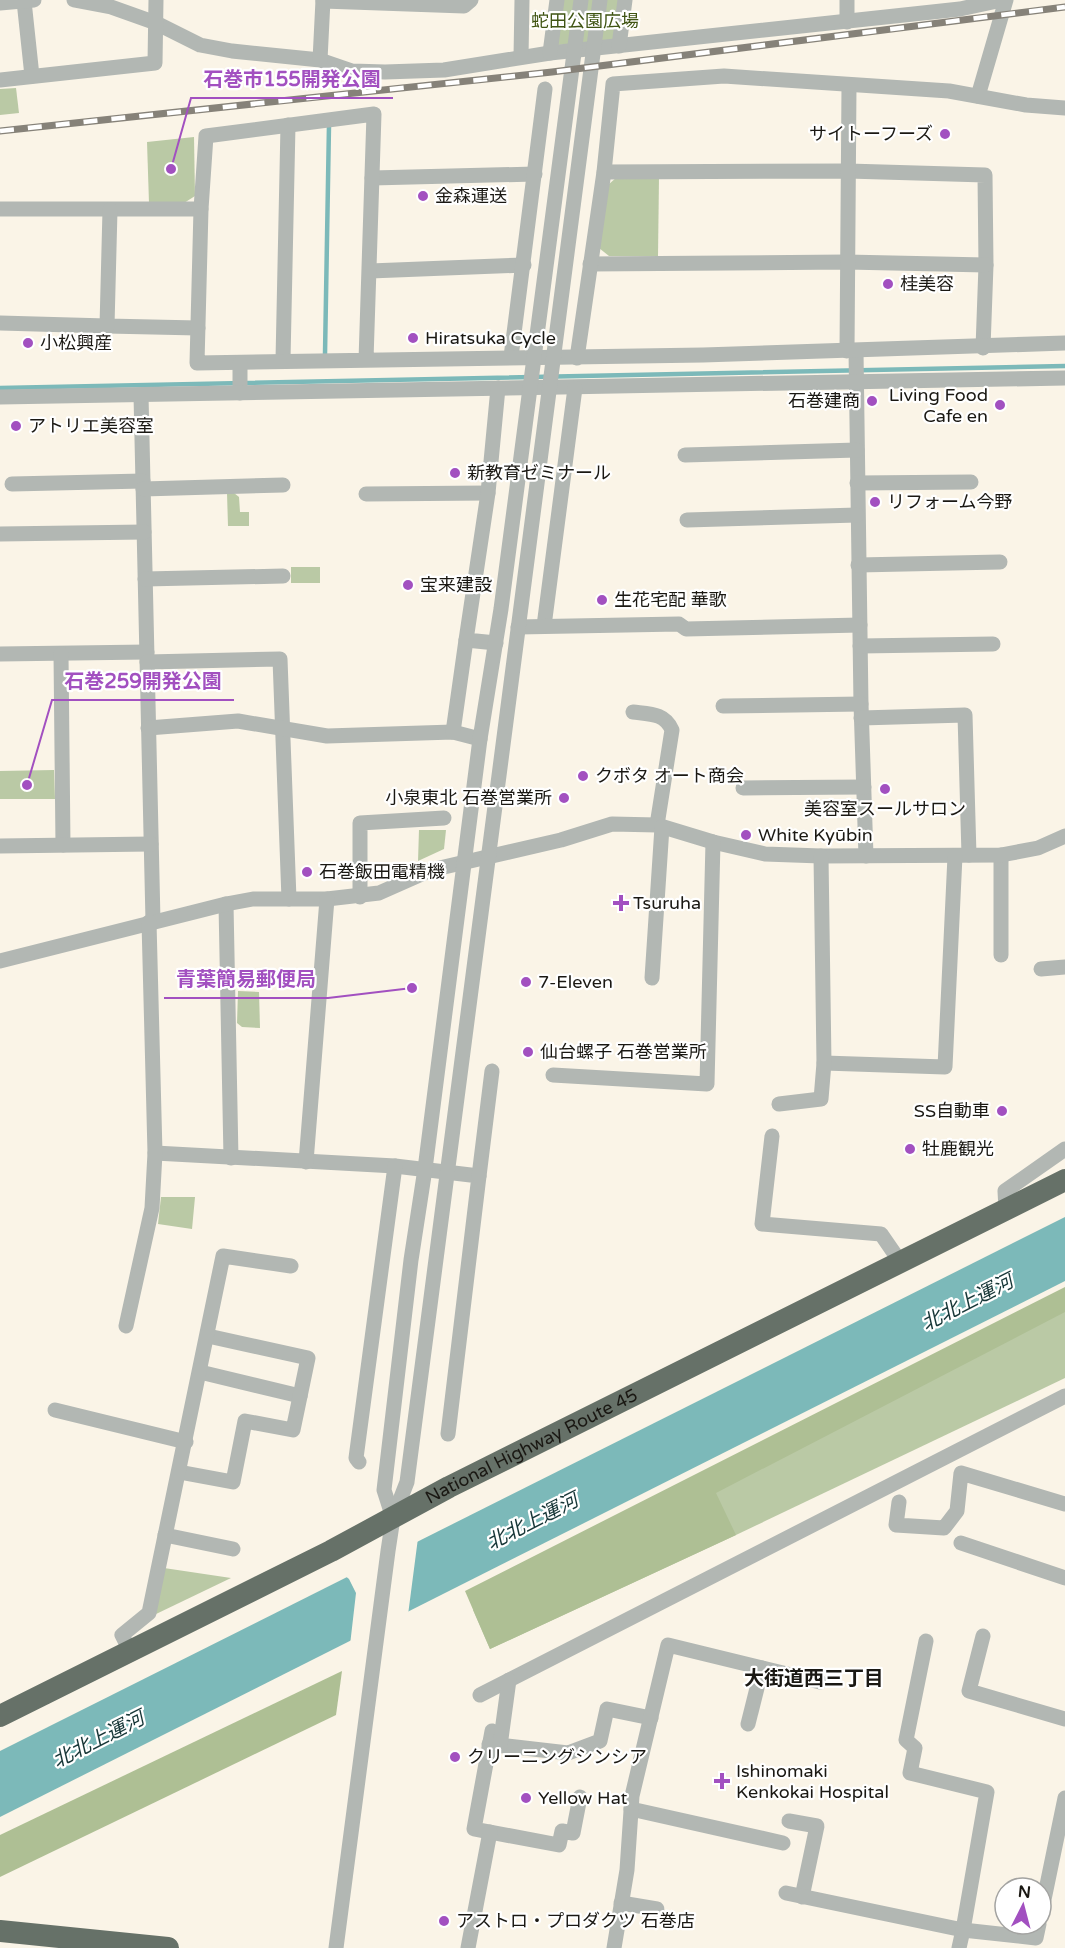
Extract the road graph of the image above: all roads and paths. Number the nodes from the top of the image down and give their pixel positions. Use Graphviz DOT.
graph roads {
  1 [pos="74,0"];
  2 [pos="156,0"];
  3 [pos="323,0"];
  4 [pos="471,0"];
  5 [pos="522,0"];
  6 [pos="557,0"];
  7 [pos="581,0"];
  8 [pos="600,0"];
  9 [pos="625,0"];
  10 [pos="847,0"];
  11 [pos="1004,0"];
  12 [pos="17,1"];
  13 [pos="847,22"];
  14 [pos="156,23"];
  15 [pos="619,46"];
  16 [pos="550,53"];
  17 [pos="520,57"];
  18 [pos="320,60"];
  19 [pos="32,76"];
  20 [pos="0,80"];
  21 [pos="849,86"];
  22 [pos="545,89"];
  23 [pos="978,96"];
  24 [pos="1065,108"];
  25 [pos="288,125"];
  26 [pos="848,171"];
  27 [pos="604,172"];
  28 [pos="535,174"];
  29 [pos="372,178"];
  30 [pos="0,209"];
  31 [pos="201,209"];
  32 [pos="110,210"];
  33 [pos="846,262"];
  34 [pos="590,264"];
  35 [pos="524,265"];
  36 [pos="986,265"];
  37 [pos="370,271"];
  38 [pos="0,323"];
  39 [pos="107,326"];
  40 [pos="198,328"];
  41 [pos="1065,343"];
  42 [pos="983,348"];
  43 [pos="511,357"];
  44 [pos="577,358"];
  45 [pos="283,360"];
  46 [pos="366,360"];
  47 [pos="855,364"];
  48 [pos="240,368"];
  49 [pos="1065,378"];
  50 [pos="498,388"];
  51 [pos="575,388"];
  52 [pos="240,392"];
  53 [pos="141,395"];
  54 [pos="0,397"];
  55 [pos="856,450"];
  56 [pos="685,455"];
  57 [pos="971,482"];
  58 [pos="857,483"];
  59 [pos="12,484"];
  60 [pos="143,485"];
  61 [pos="283,485"];
  62 [pos="488,493"];
  63 [pos="366,494"];
  64 [pos="857,515"];
  65 [pos="687,519"];
  66 [pos="144,532"];
  67 [pos="0,534"];
  68 [pos="1000,562"];
  69 [pos="858,564"];
  70 [pos="283,576"];
  71 [pos="145,579"];
  72 [pos="860,625"];
  73 [pos="544,626"];
  74 [pos="518,627"];
  75 [pos="466,640"];
  76 [pos="496,643"];
  77 [pos="993,644"];
  78 [pos="860,646"];
  79 [pos="0,654"];
  80 [pos="61,654"];
  81 [pos="147,657"];
  82 [pos="723,706"];
  83 [pos="861,711"];
  84 [pos="633,712"];
  85 [pos="148,728"];
  86 [pos="284,731"];
  87 [pos="453,732"];
  88 [pos="480,739"];
  89 [pos="864,787"];
  90 [pos="743,788"];
  91 [pos="444,818"];
  92 [pos="660,826"];
  93 [pos="1065,836"];
  94 [pos="713,842"];
  95 [pos="63,844"];
  96 [pos="151,844"];
  97 [pos="0,846"];
  98 [pos="1001,855"];
  99 [pos="489,856"];
  100 [pos="820,856"];
  101 [pos="866,856"];
  102 [pos="962,856"];
  103 [pos="464,862"];
  104 [pos="360,897"];
  105 [pos="289,899"];
  106 [pos="327,899"];
  107 [pos="226,904"];
  108 [pos="151,922"];
  109 [pos="1001,956"];
  110 [pos="0,961"];
  111 [pos="1065,967"];
  112 [pos="1041,969"];
  113 [pos="652,978"];
  114 [pos="824,1063"];
  115 [pos="492,1071"];
  116 [pos="553,1076"];
  117 [pos="779,1104"];
  118 [pos="772,1136"];
  119 [pos="1065,1149"];
  120 [pos="156,1153"];
  121 [pos="231,1158"];
  122 [pos="306,1162"];
  123 [pos="395,1166"];
  124 [pos="425,1169"];
  125 [pos="449,1172"];
  126 [pos="479,1176"];
  127 [pos="1065,1180"];
  128 [pos="1006,1209"];
  129 [pos="901,1263"];
  130 [pos="291,1266"];
  131 [pos="126,1326"];
  132 [pos="208,1336"];
  133 [pos="200,1372"];
  134 [pos="300,1396"];
  135 [pos="1065,1396"];
  136 [pos="56,1410"];
  137 [pos="448,1434"];
  138 [pos="186,1442"];
  139 [pos="359,1462"];
  140 [pos="179,1472"];
  141 [pos="899,1502"];
  142 [pos="1065,1504"];
  143 [pos="392,1528"];
  144 [pos="165,1534"];
  145 [pos="961,1544"];
  146 [pos="233,1549"];
  147 [pos="1065,1578"];
  148 [pos="983,1635"];
  149 [pos="926,1641"];
  150 [pos="130,1651"];
  151 [pos="762,1668"];
  152 [pos="509,1680"];
  153 [pos="820,1682"];
  154 [pos="480,1695"];
  155 [pos="0,1716"];
  156 [pos="651,1718"];
  157 [pos="1065,1719"];
  158 [pos="748,1724"];
  159 [pos="494,1740"];
  160 [pos="580,1797"];
  161 [pos="1065,1798"];
  162 [pos="631,1809"];
  163 [pos="789,1821"];
  164 [pos="490,1832"];
  165 [pos="783,1843"];
  166 [pos="1049,1876"];
  167 [pos="786,1893"];
  168 [pos="802,1897"];
  169 [pos="621,1903"];
  170 [pos="657,1909"];
  171 [pos="963,1930"];
  172 [pos="0,1931"];
  173 [pos="993,1933"];
  174 [pos="1018,1936"];
  175 [pos="1036,1936"];
  176 [pos="31,1941"];
  177 [pos="168,1948"];
  178 [pos="336,1948"];
  179 [pos="468,1948"];
  180 [pos="614,1948"];
  181 [pos="959,1948"];
  1 -- 14 [label="street"];
  2 -- 14 [label="street"];
  3 -- 4 [label="street"];
  3 -- 18 [label="street"];
  5 -- 17 [label="street"];
  6 -- 16 [label="street"];
  7 -- 76 [label="street"];
  8 -- 74 [label="street"];
  9 -- 15 [label="street"];
  10 -- 13 [label="street"];
  11 -- 13 [label="street"];
  11 -- 23 [label="street"];
  12 -- 19 [label="street"];
  13 -- 15 [label="street"];
  14 -- 18 [label="street"];
  14 -- 19 [label="street"];
  15 -- 16 [label="street"];
  16 -- 17 [label="street"];
  17 -- 18 [label="street"];
  19 -- 20 [label="street"];
  21 -- 23 [label="street"];
  21 -- 26 [label="street"];
  21 -- 27 [label="street"];
  22 -- 28 [label="street"];
  23 -- 24 [label="street"];
  25 -- 29 [label="street"];
  25 -- 31 [label="street"];
  25 -- 45 [label="street"];
  26 -- 27 [label="street"];
  26 -- 33 [label="street"];
  26 -- 36 [label="street"];
  27 -- 34 [label="street"];
  28 -- 29 [label="street"];
  28 -- 35 [label="street"];
  29 -- 37 [label="street"];
  30 -- 32 [label="street"];
  31 -- 32 [label="street"];
  31 -- 40 [label="street"];
  32 -- 39 [label="street"];
  33 -- 34 [label="street"];
  33 -- 36 [label="street"];
  33 -- 47 [label="street"];
  34 -- 44 [label="street"];
  35 -- 37 [label="street"];
  35 -- 43 [label="street"];
  36 -- 42 [label="street"];
  37 -- 46 [label="street"];
  38 -- 39 [label="street"];
  39 -- 40 [label="street"];
  40 -- 48 [label="street"];
  41 -- 42 [label="street"];
  42 -- 47 [label="street"];
  43 -- 44 [label="street"];
  43 -- 46 [label="street"];
  44 -- 47 [label="street"];
  45 -- 46 [label="street"];
  45 -- 48 [label="street"];
  47 -- 49 [label="street"];
  47 -- 51 [label="street"];
  47 -- 55 [label="street"];
  48 -- 52 [label="street"];
  50 -- 51 [label="street"];
  50 -- 52 [label="street"];
  50 -- 62 [label="street"];
  51 -- 73 [label="street"];
  52 -- 53 [label="street"];
  53 -- 54 [label="street"];
  53 -- 60 [label="street"];
  55 -- 56 [label="street"];
  55 -- 58 [label="street"];
  57 -- 58 [label="street"];
  58 -- 64 [label="street"];
  59 -- 60 [label="street"];
  60 -- 61 [label="street"];
  60 -- 66 [label="street"];
  62 -- 63 [label="street"];
  62 -- 75 [label="street"];
  64 -- 65 [label="street"];
  64 -- 69 [label="street"];
  66 -- 67 [label="street"];
  66 -- 71 [label="street"];
  68 -- 69 [label="street"];
  69 -- 72 [label="street"];
  70 -- 71 [label="street"];
  71 -- 81 [label="street"];
  72 -- 73 [label="street"];
  72 -- 78 [label="street"];
  73 -- 74 [label="street"];
  74 -- 99 [label="street"];
  75 -- 76 [label="street"];
  75 -- 87 [label="street"];
  76 -- 88 [label="street"];
  77 -- 78 [label="street"];
  78 -- 83 [label="street"];
  79 -- 80 [label="street"];
  80 -- 81 [label="street"];
  80 -- 95 [label="street"];
  81 -- 85 [label="street"];
  81 -- 86 [label="street"];
  82 -- 83 [label="street"];
  83 -- 89 [label="street"];
  83 -- 102 [label="street"];
  84 -- 92 [label="street"];
  85 -- 86 [label="street"];
  85 -- 96 [label="street"];
  86 -- 87 [label="street"];
  86 -- 105 [label="street"];
  87 -- 88 [label="street"];
  88 -- 103 [label="street"];
  89 -- 90 [label="street"];
  89 -- 101 [label="street"];
  91 -- 104 [label="street"];
  92 -- 94 [label="street"];
  92 -- 99 [label="street"];
  92 -- 113 [label="street"];
  93 -- 98 [label="street"];
  94 -- 100 [label="street"];
  94 -- 116 [label="street"];
  95 -- 96 [label="street"];
  95 -- 97 [label="street"];
  96 -- 108 [label="street"];
  98 -- 102 [label="street"];
  98 -- 109 [label="street"];
  99 -- 103 [label="street"];
  99 -- 125 [label="street"];
  100 -- 101 [label="street"];
  100 -- 114 [label="street"];
  101 -- 102 [label="street"];
  102 -- 114 [label="street"];
  103 -- 104 [label="street"];
  103 -- 124 [label="street"];
  104 -- 106 [label="street"];
  105 -- 106 [label="street"];
  105 -- 107 [label="street"];
  106 -- 122 [label="street"];
  107 -- 108 [label="street"];
  107 -- 121 [label="street"];
  108 -- 110 [label="street"];
  108 -- 120 [label="street"];
  111 -- 112 [label="street"];
  114 -- 117 [label="street"];
  115 -- 126 [label="street"];
  118 -- 129 [label="street"];
  119 -- 128 [label="street"];
  120 -- 121 [label="street"];
  120 -- 131 [label="street"];
  121 -- 122 [label="street"];
  122 -- 123 [label="street"];
  123 -- 124 [label="street"];
  123 -- 139 [label="street"];
  124 -- 125 [label="street"];
  124 -- 143 [label="street"];
  125 -- 126 [label="street"];
  125 -- 143 [label="street"];
  126 -- 137 [label="street"];
  127 -- 128 [label="highway, National Highway Route 45"];
  128 -- 129 [label="highway, National Highway Route 45"];
  129 -- 143 [label="highway, National Highway Route 45"];
  130 -- 132 [label="street"];
  132 -- 133 [label="street"];
  132 -- 134 [label="street"];
  133 -- 134 [label="street"];
  133 -- 138 [label="street"];
  134 -- 140 [label="street"];
  135 -- 152 [label="street"];
  136 -- 138 [label="street"];
  138 -- 140 [label="street"];
  140 -- 144 [label="street"];
  141 -- 142 [label="street"];
  143 -- 150 [label="highway, National Highway Route 45"];
  143 -- 178 [label="street"];
  144 -- 146 [label="street"];
  144 -- 150 [label="street"];
  145 -- 147 [label="street"];
  148 -- 157 [label="street"];
  149 -- 171 [label="street"];
  150 -- 155 [label="highway, National Highway Route 45"];
  151 -- 153 [label="street"];
  151 -- 156 [label="street"];
  151 -- 158 [label="street"];
  152 -- 154 [label="street"];
  152 -- 159 [label="street"];
  156 -- 159 [label="street"];
  156 -- 162 [label="street"];
  159 -- 164 [label="street"];
  160 -- 164 [label="street"];
  161 -- 166 [label="street"];
  162 -- 165 [label="street"];
  162 -- 169 [label="street"];
  163 -- 168 [label="street"];
  164 -- 179 [label="street"];
  167 -- 168 [label="street"];
  168 -- 171 [label="street"];
  169 -- 170 [label="street"];
  169 -- 180 [label="street"];
  171 -- 173 [label="street"];
  171 -- 181 [label="street"];
  172 -- 176 [label="highway"];
  174 -- 175 [label="street"];
  176 -- 177 [label="highway"];
}
